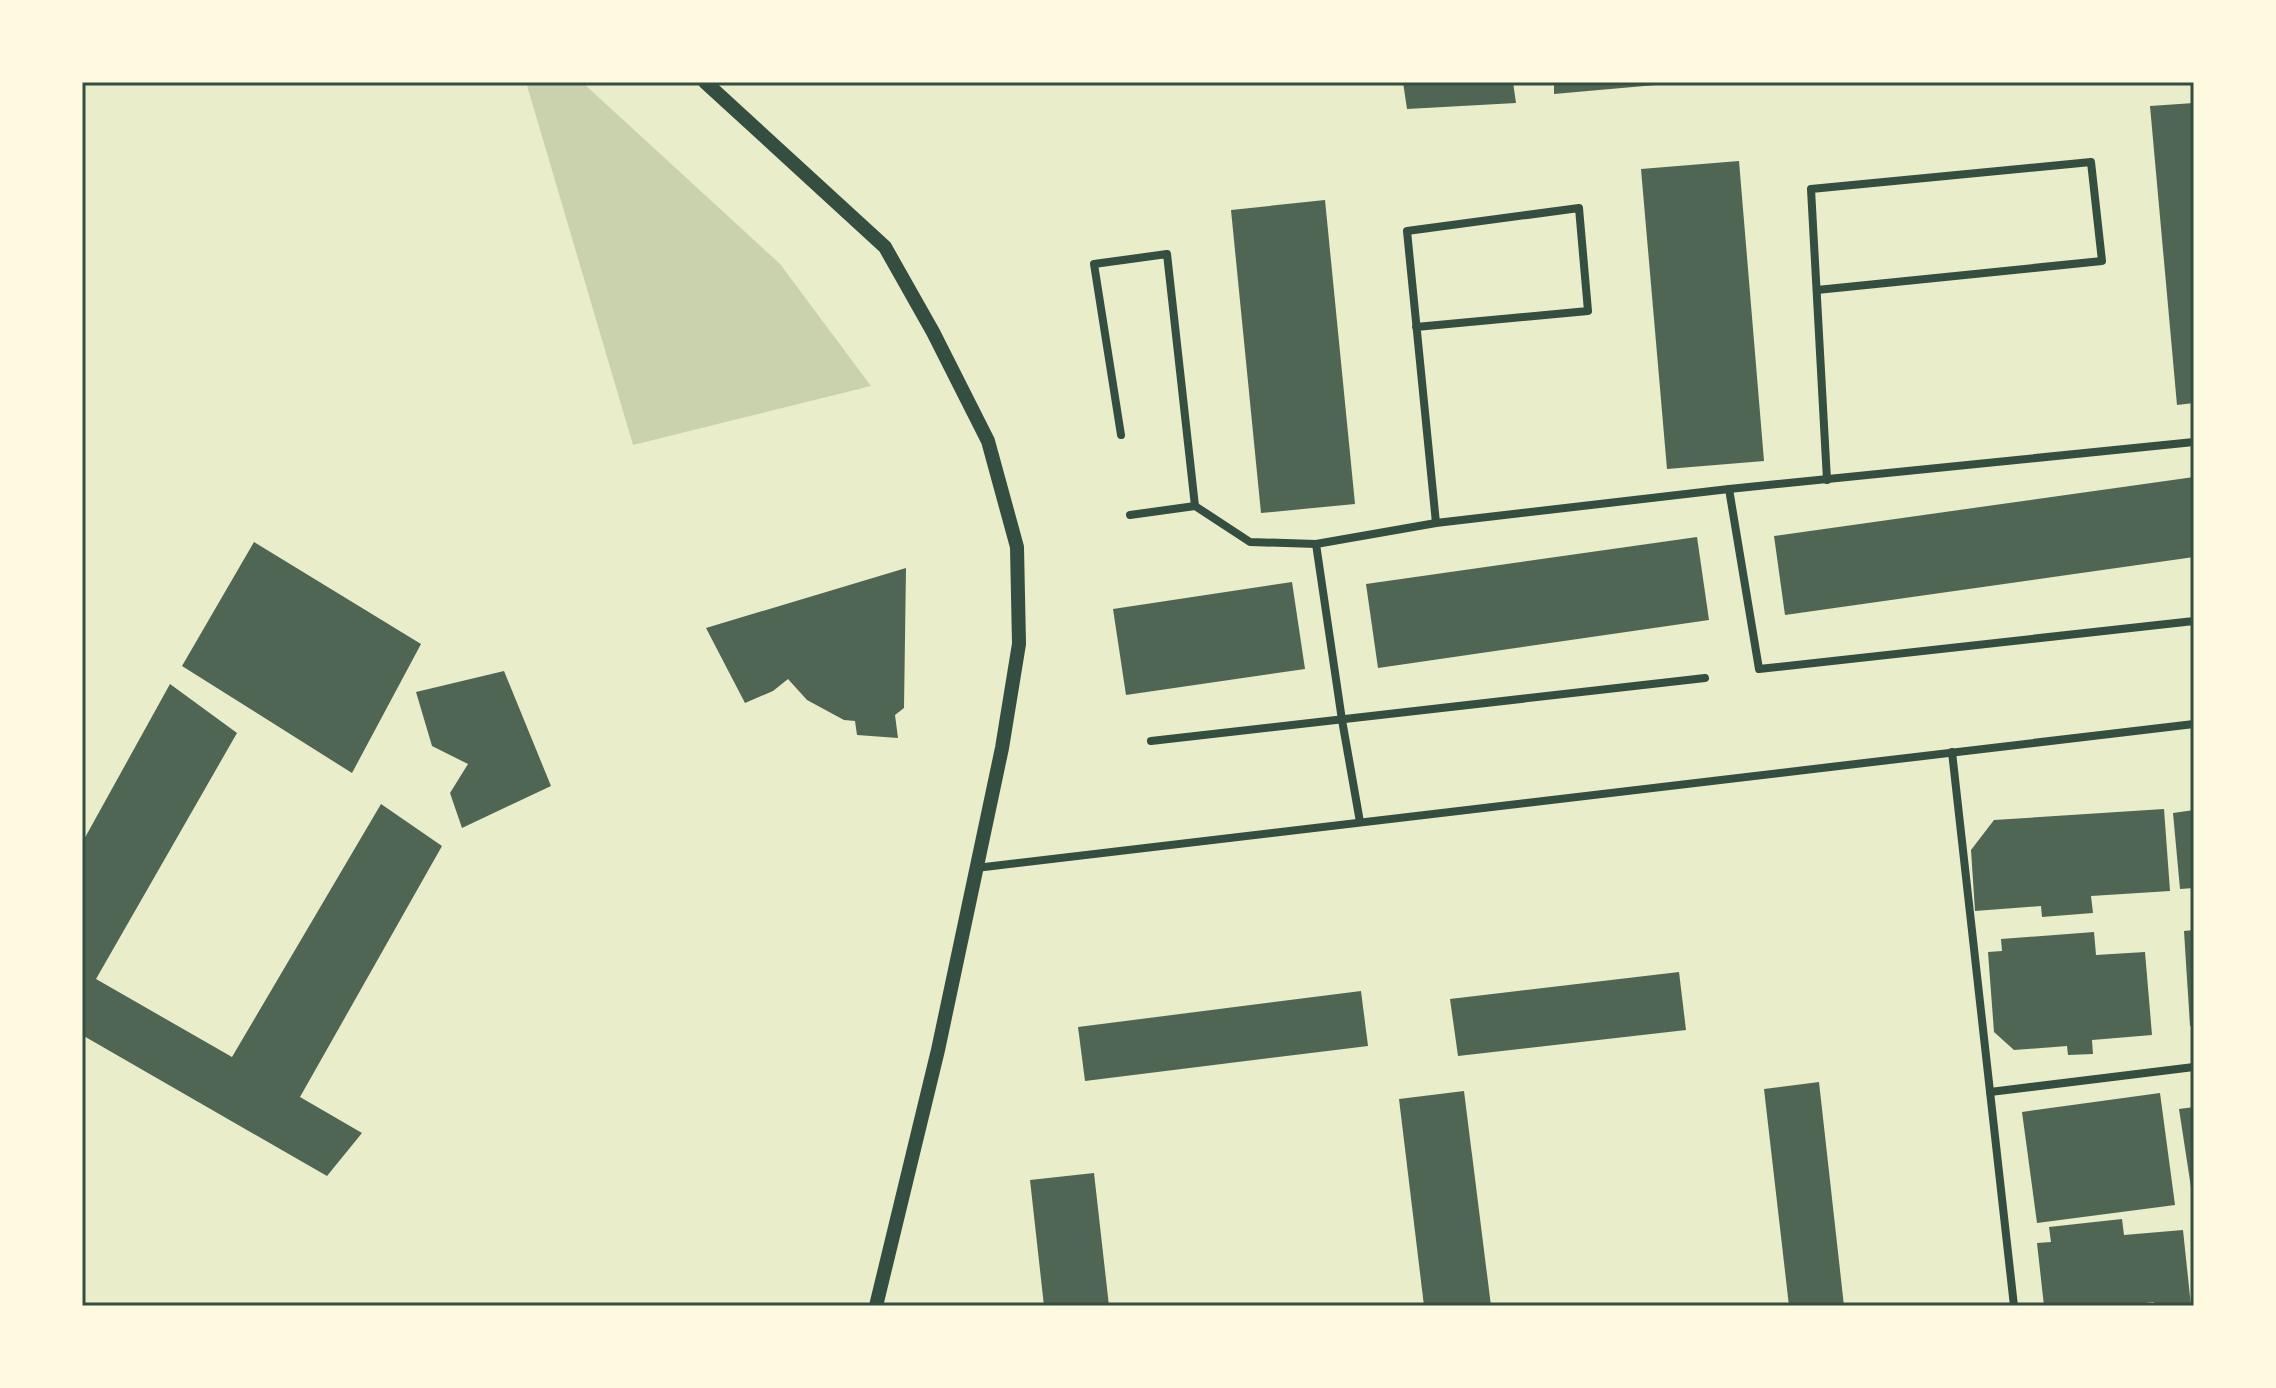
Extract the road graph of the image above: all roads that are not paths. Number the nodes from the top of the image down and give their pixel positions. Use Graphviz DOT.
graph roads {
  1 [pos="705,82"];
  2 [pos="1817,290"];
  3 [pos="1416,327"];
  4 [pos="1121,435"];
  5 [pos="2194,442"];
  6 [pos="1827,480"];
  7 [pos="1729,489"];
  8 [pos="1195,506"];
  9 [pos="1130,515"];
  10 [pos="1436,523"];
  11 [pos="1316,544"];
  12 [pos="2194,621"];
  13 [pos="1705,678"];
  14 [pos="1342,720"];
  15 [pos="2194,724"];
  16 [pos="1151,741"];
  17 [pos="1952,752"];
  18 [pos="1360,822"];
  19 [pos="976,868"];
  20 [pos="2194,1067"];
  21 [pos="1990,1092"];
  22 [pos="876,1306"];
  23 [pos="2014,1306"];
  1 -- 19 [label="street"];
  2 -- 2 [label="street"];
  2 -- 6 [label="street"];
  3 -- 3 [label="street"];
  3 -- 10 [label="street"];
  4 -- 8 [label="street"];
  5 -- 6 [label="street"];
  6 -- 7 [label="street"];
  7 -- 10 [label="street"];
  7 -- 12 [label="street"];
  8 -- 9 [label="street"];
  8 -- 11 [label="street"];
  10 -- 11 [label="street"];
  11 -- 14 [label="street"];
  13 -- 14 [label="street"];
  14 -- 16 [label="street"];
  14 -- 18 [label="street"];
  15 -- 17 [label="street"];
  17 -- 18 [label="street"];
  17 -- 21 [label="street"];
  18 -- 19 [label="street"];
  19 -- 22 [label="street"];
  20 -- 21 [label="street"];
  21 -- 23 [label="street"];
}
